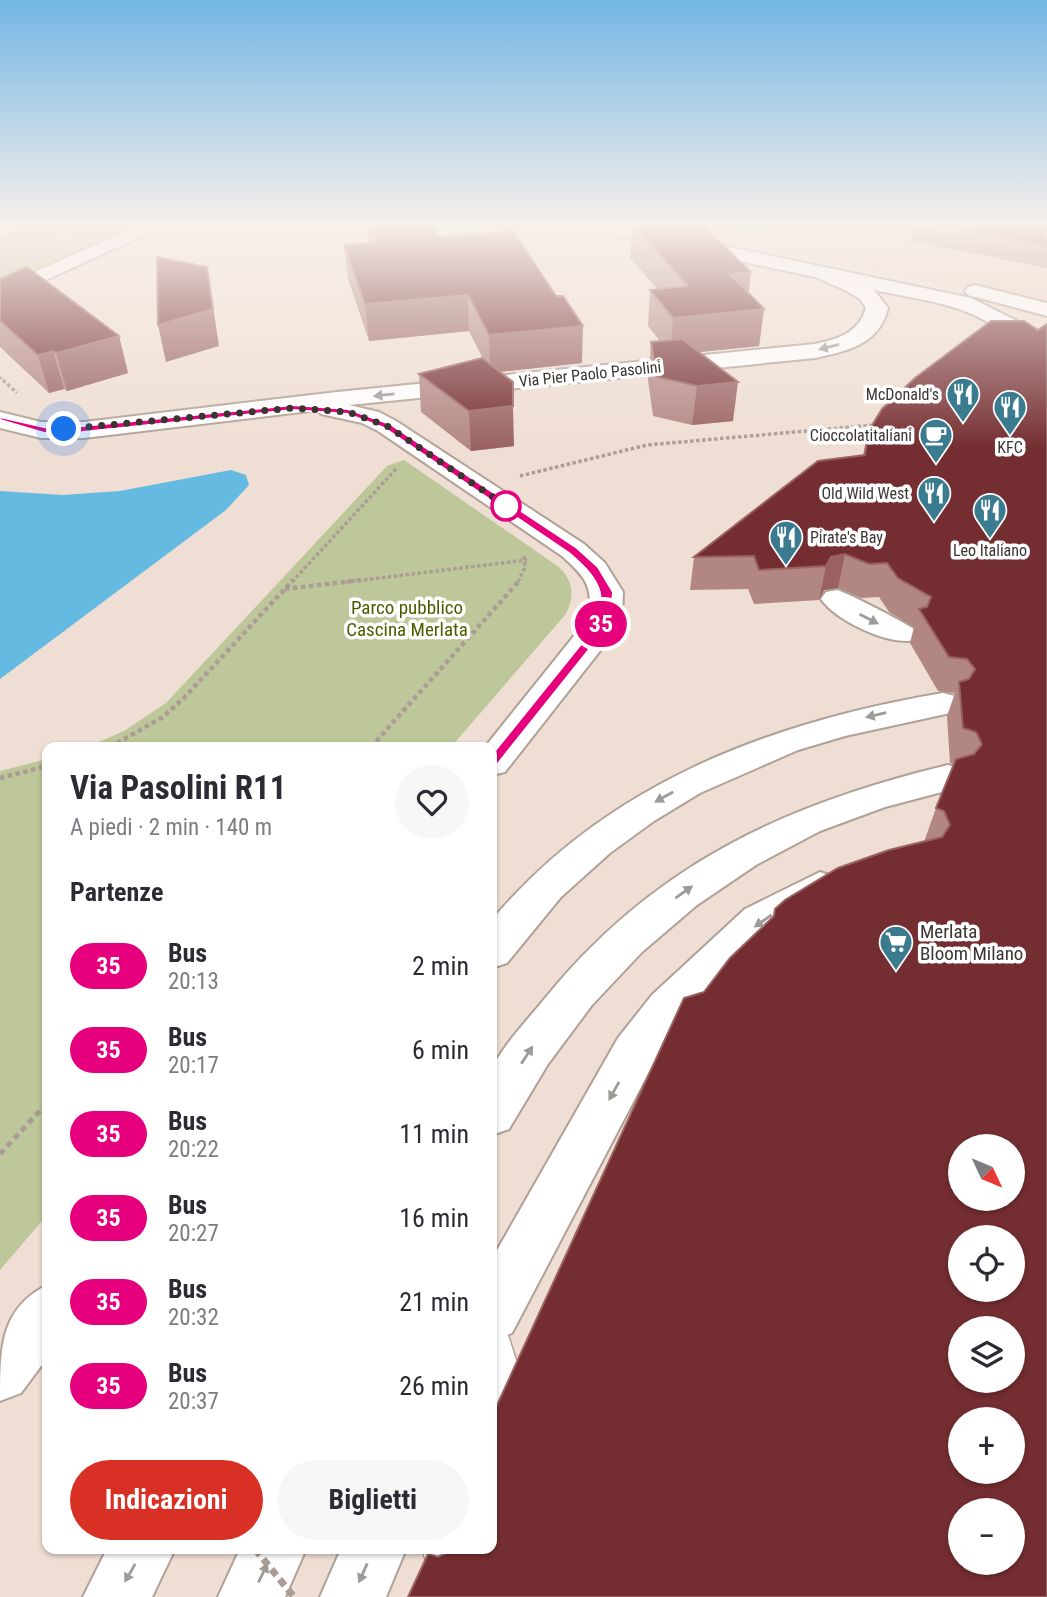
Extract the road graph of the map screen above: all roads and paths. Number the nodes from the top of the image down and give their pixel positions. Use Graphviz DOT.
graph roads {
  1 [pos="870,300"];
  2 [pos="946,300"];
  3 [pos="1010,300"];
  4 [pos="1047,309"];
  5 [pos="1004,321"];
  6 [pos="1047,326"];
  7 [pos="1030,349"];
  8 [pos="293,408"];
  9 [pos="877,418"];
  10 [pos="0,420"];
  11 [pos="880,425"];
  12 [pos="867,426"];
  13 [pos="404,460"];
  14 [pos="520,477"];
  15 [pos="535,559"];
  16 [pos="525,560"];
  17 [pos="285,589"];
  18 [pos="837,599"];
  19 [pos="903,633"];
  20 [pos="943,704"];
  21 [pos="119,742"];
  22 [pos="376,742"];
  23 [pos="497,757"];
  24 [pos="42,767"];
  25 [pos="0,778"];
  26 [pos="945,787"];
  27 [pos="859,873"];
  28 [pos="497,945"];
  29 [pos="497,1105"];
  30 [pos="42,1108"];
  31 [pos="0,1154"];
  32 [pos="497,1304"];
  33 [pos="42,1319"];
  34 [pos="497,1348"];
  35 [pos="0,1372"];
  36 [pos="497,1397"];
  37 [pos="140,1554"];
  38 [pos="259,1554"];
  39 [pos="272,1554"];
  40 [pos="372,1554"];
  41 [pos="116,1597"];
  42 [pos="251,1597"];
  43 [pos="294,1597"];
  44 [pos="353,1597"];
  1 -- 8 [label="main road, Via Pier Paolo Pasolini, one-way"];
  2 -- 5 [label="main road"];
  3 -- 4 [label="main road"];
  5 -- 6 [label="main road"];
  5 -- 7 [label="main road"];
  8 -- 10 [label="main road, Via Pier Paolo Pasolini"];
  8 -- 23 [label="main road, Via Pier Paolo Pasolini"];
  9 -- 12 [label="path"];
  11 -- 12 [label="path"];
  12 -- 14 [label="path"];
  13 -- 17 [label="path"];
  15 -- 16 [label="path"];
  16 -- 17 [label="path"];
  16 -- 22 [label="path"];
  17 -- 21 [label="path"];
  18 -- 19 [label="main road, one-way"];
  20 -- 28 [label="main road, one-way"];
  24 -- 25 [label="path"];
  29 -- 26 [label="main road, one-way"];
  27 -- 32 [label="main road, one-way"];
  30 -- 31 [label="path"];
  33 -- 35 [label="main road"];
  34 -- 36 [label="lane"];
  37 -- 41 [label="main road, one-way"];
  38 -- 43 [label="path, bridge"];
  42 -- 39 [label="main road, one-way"];
  40 -- 44 [label="main road, one-way"];
}
